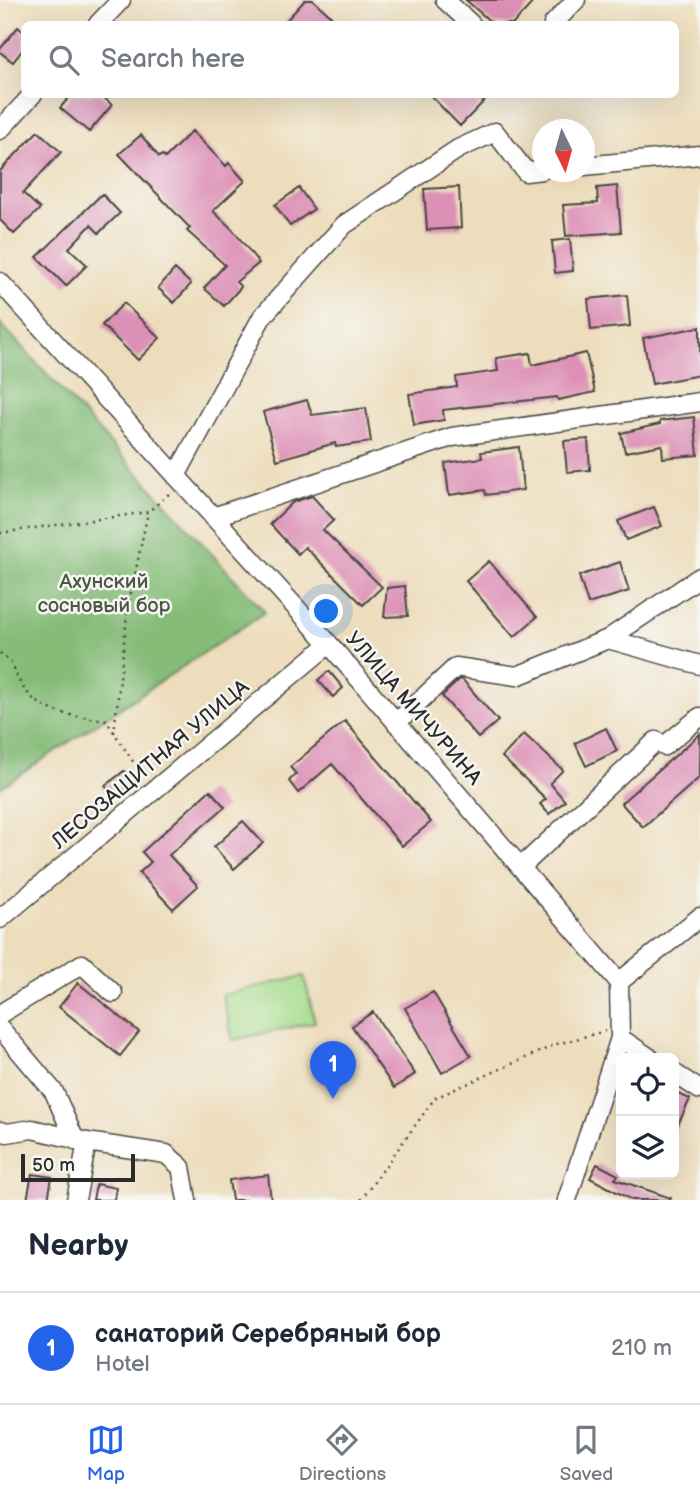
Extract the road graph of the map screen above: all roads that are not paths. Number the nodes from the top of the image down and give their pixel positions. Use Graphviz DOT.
graph roads {
  1 [pos="121,0"];
  2 [pos="445,0"];
  3 [pos="576,0"];
  4 [pos="101,21"];
  5 [pos="468,21"];
  6 [pos="556,21"];
  7 [pos="29,98"];
  8 [pos="0,130"];
  9 [pos="700,155"];
  10 [pos="595,165"];
  11 [pos="532,171"];
  12 [pos="0,282"];
  13 [pos="700,402"];
  14 [pos="179,480"];
  15 [pos="213,517"];
  16 [pos="700,577"];
  17 [pos="608,639"];
  18 [pos="329,644"];
  19 [pos="700,665"];
  20 [pos="700,717"];
  21 [pos="396,723"];
  22 [pos="521,867"];
  23 [pos="700,917"];
  24 [pos="0,919"];
  25 [pos="619,982"];
  26 [pos="113,993"];
  27 [pos="0,1014"];
  28 [pos="0,1028"];
  29 [pos="614,1034"];
  30 [pos="642,1053"];
  31 [pos="679,1076"];
  32 [pos="700,1090"];
  33 [pos="0,1131"];
  34 [pos="81,1141"];
  35 [pos="76,1200"];
  36 [pos="187,1200"];
  37 [pos="567,1200"];
  1 -- 4 [label="street"];
  2 -- 5 [label="street"];
  3 -- 6 [label="street"];
  7 -- 8 [label="street"];
  9 -- 10 [label="street"];
  11 -- 14 [label="street"];
  12 -- 14 [label="street, УЛИЦА МИЧУРИНА"];
  13 -- 15 [label="street"];
  14 -- 15 [label="street, УЛИЦА МИЧУРИНА"];
  15 -- 18 [label="street, УЛИЦА МИЧУРИНА"];
  16 -- 17 [label="street"];
  17 -- 19 [label="street"];
  17 -- 21 [label="street"];
  18 -- 21 [label="street, УЛИЦА МИЧУРИНА"];
  18 -- 24 [label="street, ЛЕСОЗАЩИТНАЯ УЛИЦА"];
  20 -- 22 [label="street"];
  21 -- 22 [label="street, УЛИЦА МИЧУРИНА"];
  22 -- 25 [label="street, УЛИЦА МИЧУРИНА"];
  23 -- 25 [label="street"];
  25 -- 29 [label="street"];
  26 -- 27 [label="street"];
  28 -- 34 [label="street"];
  29 -- 30 [label="street"];
  29 -- 37 [label="street"];
  31 -- 32 [label="street"];
  33 -- 34 [label="street"];
  34 -- 35 [label="street"];
  34 -- 36 [label="street"];
}
